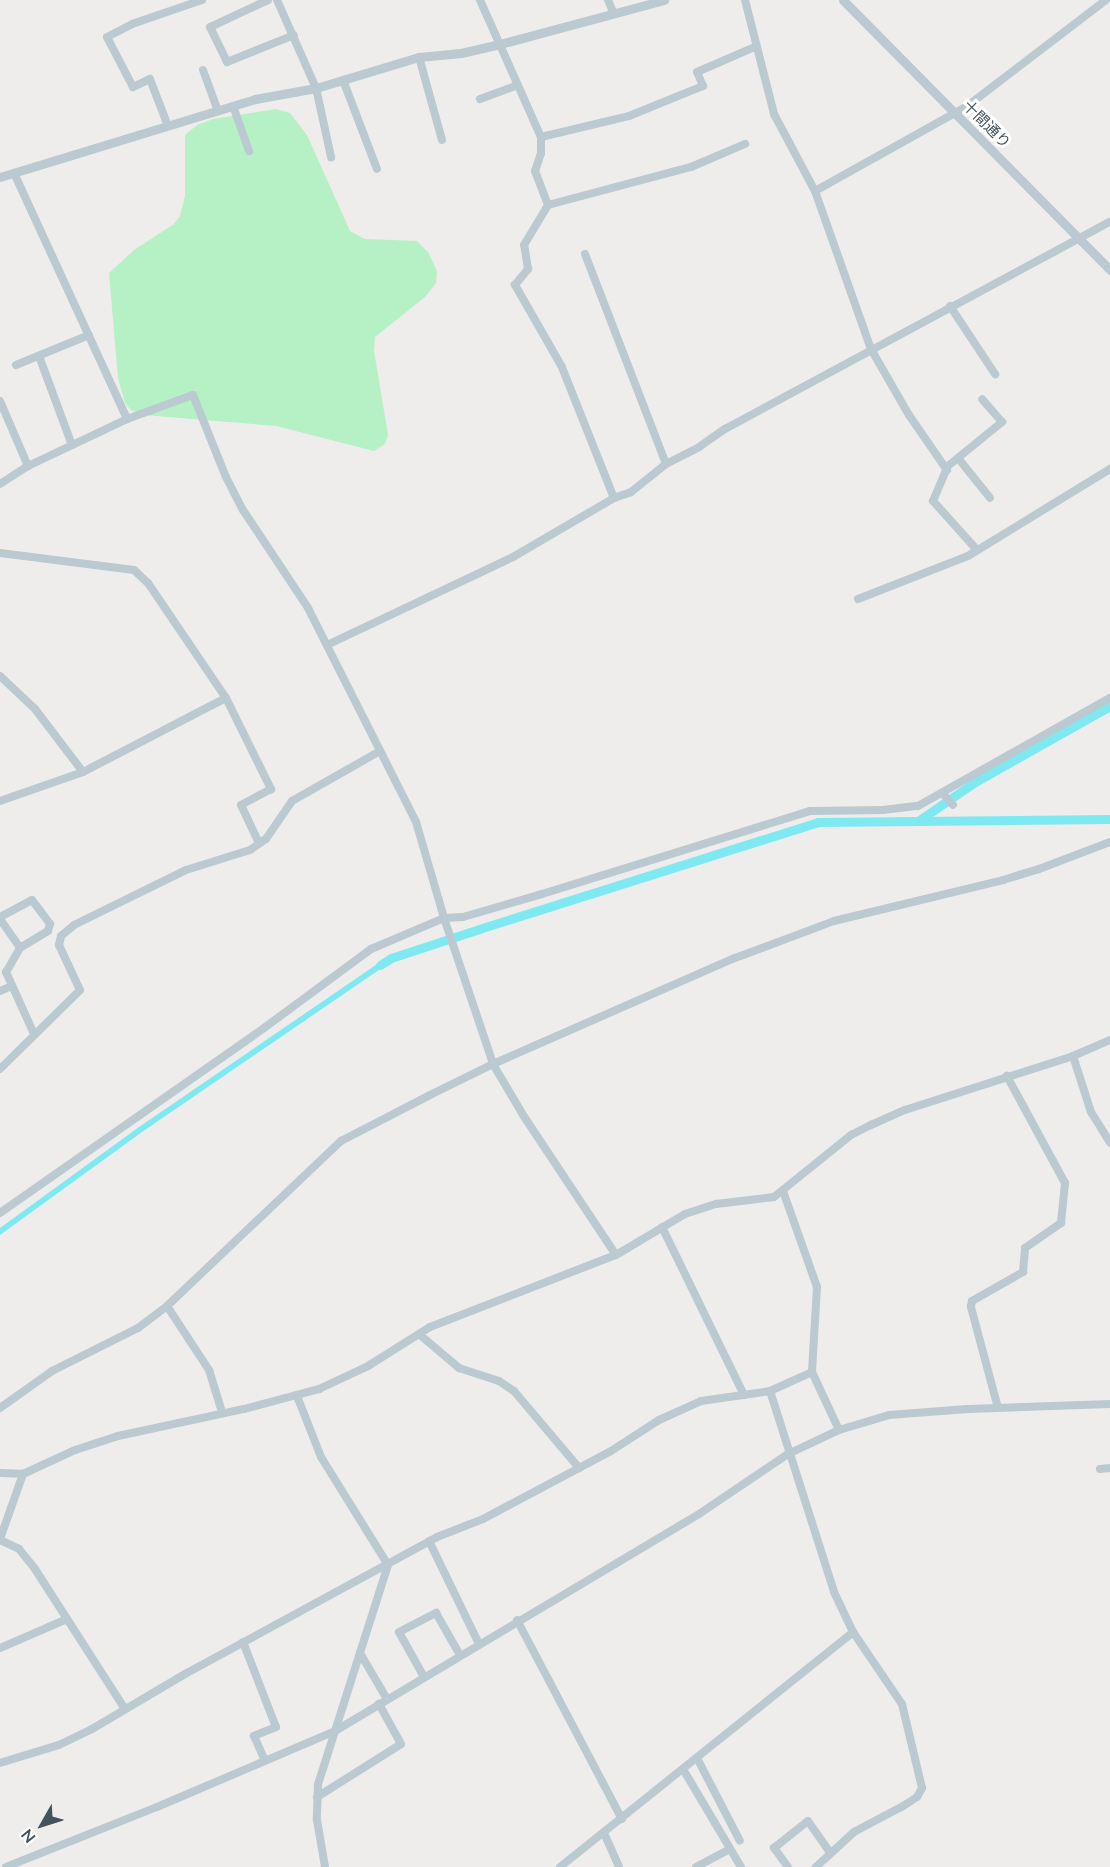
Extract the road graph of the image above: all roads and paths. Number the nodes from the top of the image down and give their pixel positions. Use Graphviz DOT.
graph roads {
  1 [pos="202,0"];
  2 [pos="268,0"];
  3 [pos="277,0"];
  4 [pos="480,0"];
  5 [pos="608,0"];
  6 [pos="664,0"];
  7 [pos="745,0"];
  8 [pos="843,0"];
  9 [pos="1106,0"];
  10 [pos="614,14"];
  11 [pos="294,35"];
  12 [pos="500,45"];
  13 [pos="758,46"];
  14 [pos="419,57"];
  15 [pos="203,70"];
  16 [pos="343,80"];
  17 [pos="518,85"];
  18 [pos="316,88"];
  19 [pos="480,99"];
  20 [pos="233,106"];
  21 [pos="218,111"];
  22 [pos="956,114"];
  23 [pos="168,126"];
  24 [pos="541,137"];
  25 [pos="442,140"];
  26 [pos="745,144"];
  27 [pos="249,151"];
  28 [pos="331,157"];
  29 [pos="377,169"];
  30 [pos="14,173"];
  31 [pos="0,177"];
  32 [pos="815,191"];
  33 [pos="548,206"];
  34 [pos="1110,222"];
  35 [pos="1078,237"];
  36 [pos="585,254"];
  37 [pos="1110,270"];
  38 [pos="950,306"];
  39 [pos="89,335"];
  40 [pos="871,349"];
  41 [pos="39,356"];
  42 [pos="16,364"];
  43 [pos="995,374"];
  44 [pos="982,399"];
  45 [pos="0,401"];
  46 [pos="127,419"];
  47 [pos="72,445"];
  48 [pos="958,458"];
  49 [pos="666,465"];
  50 [pos="28,466"];
  51 [pos="1110,469"];
  52 [pos="946,470"];
  53 [pos="1,479"];
  54 [pos="614,498"];
  55 [pos="990,498"];
  56 [pos="977,550"];
  57 [pos="0,553"];
  58 [pos="858,599"];
  59 [pos="327,645"];
  60 [pos="0,676"];
  61 [pos="226,698"];
  62 [pos="1110,698"];
  63 [pos="380,751"];
  64 [pos="83,772"];
  65 [pos="942,793"];
  66 [pos="0,801"];
  67 [pos="952,805"];
  68 [pos="1110,842"];
  69 [pos="259,843"];
  70 [pos="0,918"];
  71 [pos="444,918"];
  72 [pos="20,948"];
  73 [pos="12,986"];
  74 [pos="0,992"];
  75 [pos="34,1034"];
  76 [pos="1110,1040"];
  77 [pos="1073,1056"];
  78 [pos="493,1064"];
  79 [pos="0,1069"];
  80 [pos="1007,1076"];
  81 [pos="1110,1143"];
  82 [pos="783,1191"];
  83 [pos="0,1214"];
  84 [pos="662,1227"];
  85 [pos="616,1255"];
  86 [pos="167,1306"];
  87 [pos="420,1335"];
  88 [pos="812,1372"];
  89 [pos="770,1391"];
  90 [pos="744,1395"];
  91 [pos="297,1396"];
  92 [pos="1110,1404"];
  93 [pos="0,1408"];
  94 [pos="998,1408"];
  95 [pos="222,1412"];
  96 [pos="839,1430"];
  97 [pos="788,1454"];
  98 [pos="579,1468"];
  99 [pos="1110,1468"];
  100 [pos="1100,1469"];
  101 [pos="0,1473"];
  102 [pos="22,1474"];
  103 [pos="0,1540"];
  104 [pos="429,1541"];
  105 [pos="388,1565"];
  106 [pos="67,1619"];
  107 [pos="517,1620"];
  108 [pos="853,1632"];
  109 [pos="243,1642"];
  110 [pos="479,1644"];
  111 [pos="0,1648"];
  112 [pos="360,1653"];
  113 [pos="460,1655"];
  114 [pos="424,1677"];
  115 [pos="387,1699"];
  116 [pos="379,1704"];
  117 [pos="125,1709"];
  118 [pos="335,1731"];
  119 [pos="697,1758"];
  120 [pos="265,1761"];
  121 [pos="0,1763"];
  122 [pos="683,1769"];
  123 [pos="317,1797"];
  124 [pos="622,1819"];
  125 [pos="604,1833"];
  126 [pos="740,1841"];
  127 [pos="730,1849"];
  128 [pos="830,1852"];
  129 [pos="6,1867"];
  130 [pos="325,1867"];
  131 [pos="560,1867"];
  132 [pos="619,1867"];
  133 [pos="696,1867"];
  134 [pos="741,1867"];
  135 [pos="788,1867"];
  136 [pos="816,1867"];
  1 -- 23 [label="street"];
  2 -- 11 [label="street"];
  3 -- 11 [label="street"];
  4 -- 12 [label="street"];
  5 -- 10 [label="street"];
  6 -- 10 [label="street"];
  7 -- 13 [label="street"];
  8 -- 22 [label="street, 十間通り"];
  9 -- 22 [label="street"];
  10 -- 12 [label="street"];
  11 -- 18 [label="street"];
  12 -- 14 [label="street"];
  12 -- 17 [label="street"];
  13 -- 24 [label="street"];
  13 -- 32 [label="street"];
  14 -- 16 [label="street"];
  14 -- 25 [label="street"];
  15 -- 21 [label="street"];
  16 -- 18 [label="street"];
  16 -- 29 [label="street"];
  17 -- 19 [label="street"];
  17 -- 24 [label="street"];
  18 -- 20 [label="street"];
  18 -- 28 [label="street"];
  20 -- 21 [label="street"];
  20 -- 27 [label="street"];
  21 -- 23 [label="street"];
  22 -- 32 [label="street"];
  22 -- 35 [label="street, 十間通り"];
  23 -- 30 [label="street"];
  24 -- 33 [label="street"];
  26 -- 33 [label="street"];
  30 -- 31 [label="street"];
  30 -- 39 [label="street"];
  32 -- 40 [label="street"];
  33 -- 54 [label="street"];
  34 -- 35 [label="street"];
  35 -- 37 [label="street, 十間通り"];
  35 -- 38 [label="street"];
  36 -- 49 [label="street"];
  38 -- 40 [label="street"];
  38 -- 43 [label="street"];
  39 -- 41 [label="street"];
  39 -- 46 [label="street"];
  40 -- 49 [label="street"];
  40 -- 52 [label="street"];
  41 -- 42 [label="street"];
  41 -- 47 [label="street"];
  44 -- 48 [label="street"];
  45 -- 50 [label="street"];
  46 -- 47 [label="street"];
  46 -- 59 [label="street"];
  47 -- 50 [label="street"];
  48 -- 52 [label="street"];
  48 -- 55 [label="street"];
  49 -- 54 [label="street"];
  50 -- 53 [label="street"];
  51 -- 56 [label="street"];
  52 -- 56 [label="street"];
  54 -- 59 [label="street"];
  56 -- 58 [label="street"];
  57 -- 61 [label="street"];
  59 -- 63 [label="street"];
  60 -- 64 [label="street"];
  61 -- 64 [label="street"];
  61 -- 69 [label="street"];
  62 -- 65 [label="street"];
  63 -- 69 [label="street"];
  63 -- 71 [label="street"];
  64 -- 66 [label="street"];
  65 -- 67 [label="street"];
  65 -- 71 [label="street"];
  68 -- 78 [label="street"];
  69 -- 75 [label="street"];
  70 -- 72 [label="street"];
  70 -- 72 [label="street"];
  71 -- 78 [label="street"];
  71 -- 83 [label="street"];
  72 -- 73 [label="street"];
  73 -- 74 [label="street"];
  73 -- 75 [label="street"];
  75 -- 79 [label="street"];
  76 -- 77 [label="street"];
  77 -- 80 [label="street"];
  77 -- 81 [label="street"];
  78 -- 85 [label="street"];
  78 -- 86 [label="street"];
  80 -- 82 [label="street"];
  80 -- 94 [label="street"];
  82 -- 84 [label="street"];
  82 -- 88 [label="street"];
  84 -- 85 [label="street"];
  84 -- 90 [label="street"];
  85 -- 87 [label="street"];
  86 -- 93 [label="street"];
  86 -- 95 [label="street"];
  87 -- 91 [label="street"];
  87 -- 98 [label="street"];
  88 -- 89 [label="street"];
  88 -- 96 [label="street"];
  89 -- 90 [label="street"];
  89 -- 97 [label="street"];
  90 -- 98 [label="street"];
  91 -- 95 [label="street"];
  91 -- 105 [label="street"];
  92 -- 94 [label="street"];
  94 -- 96 [label="street"];
  95 -- 102 [label="street"];
  96 -- 97 [label="street"];
  97 -- 107 [label="street"];
  97 -- 108 [label="street"];
  98 -- 104 [label="street"];
  99 -- 100 [label="street"];
  101 -- 102 [label="street"];
  102 -- 103 [label="street"];
  103 -- 106 [label="street"];
  104 -- 105 [label="street"];
  104 -- 110 [label="street"];
  105 -- 109 [label="street"];
  105 -- 112 [label="street"];
  106 -- 111 [label="street"];
  106 -- 117 [label="street"];
  107 -- 110 [label="street"];
  107 -- 124 [label="street"];
  108 -- 119 [label="street"];
  108 -- 128 [label="street"];
  109 -- 117 [label="street"];
  109 -- 120 [label="street"];
  110 -- 113 [label="street"];
  112 -- 115 [label="street"];
  112 -- 118 [label="street"];
  113 -- 114 [label="street"];
  113 -- 114 [label="street"];
  114 -- 115 [label="street"];
  115 -- 116 [label="street"];
  116 -- 118 [label="street"];
  116 -- 123 [label="street"];
  117 -- 121 [label="street"];
  118 -- 120 [label="street"];
  118 -- 123 [label="street"];
  119 -- 122 [label="street"];
  119 -- 126 [label="street"];
  120 -- 129 [label="street"];
  122 -- 124 [label="street"];
  122 -- 127 [label="street"];
  123 -- 130 [label="street"];
  124 -- 125 [label="street"];
  125 -- 131 [label="street"];
  125 -- 132 [label="street"];
  127 -- 133 [label="street"];
  127 -- 134 [label="street"];
  128 -- 135 [label="street"];
  128 -- 136 [label="street"];
}
